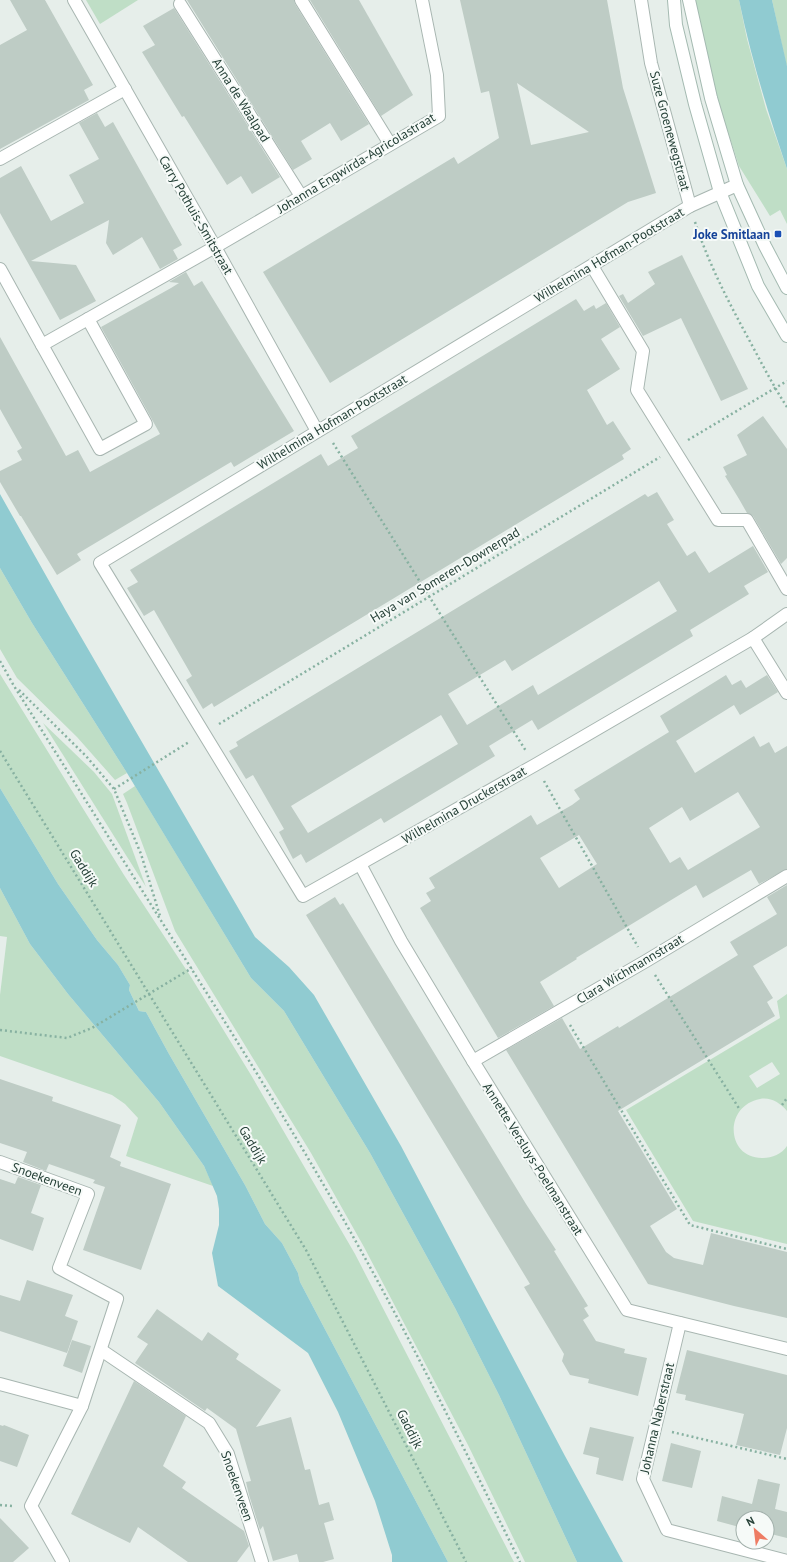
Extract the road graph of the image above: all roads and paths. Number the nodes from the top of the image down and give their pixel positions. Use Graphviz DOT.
graph roads {
  1 [pos="74,0"];
  2 [pos="301,0"];
  3 [pos="422,0"];
  4 [pos="641,0"];
  5 [pos="674,0"];
  6 [pos="689,0"];
  7 [pos="180,4"];
  8 [pos="125,90"];
  9 [pos="390,144"];
  10 [pos="0,159"];
  11 [pos="737,185"];
  12 [pos="720,192"];
  13 [pos="301,196"];
  14 [pos="690,206"];
  15 [pos="215,247"];
  16 [pos="592,266"];
  17 [pos="0,269"];
  18 [pos="787,288"];
  19 [pos="88,319"];
  20 [pos="787,336"];
  21 [pos="42,345"];
  22 [pos="787,381"];
  23 [pos="775,388"];
  24 [pos="787,408"];
  25 [pos="317,430"];
  26 [pos="674,448"];
  27 [pos="787,589"];
  28 [pos="787,614"];
  29 [pos="753,638"];
  30 [pos="0,661"];
  31 [pos="14,686"];
  32 [pos="787,694"];
  33 [pos="203,733"];
  34 [pos="0,751"];
  35 [pos="114,789"];
  36 [pos="360,864"];
  37 [pos="787,876"];
  38 [pos="161,920"];
  39 [pos="192,968"];
  40 [pos="149,993"];
  41 [pos="561,1010"];
  42 [pos="0,1030"];
  43 [pos="473,1061"];
  44 [pos="787,1098"];
  45 [pos="782,1105"];
  46 [pos="0,1162"];
  47 [pos="787,1249"];
  48 [pos="680,1323"];
  49 [pos="787,1349"];
  50 [pos="101,1350"];
  51 [pos="0,1384"];
  52 [pos="82,1406"];
  53 [pos="654,1427"];
  54 [pos="787,1459"];
  55 [pos="787,1561"];
  56 [pos="63,1562"];
  57 [pos="262,1562"];
  58 [pos="466,1562"];
  59 [pos="520,1562"];
  1 -- 8 [label="street, Carry Pothuis-Smitstraat"];
  2 -- 9 [label="street"];
  3 -- 9 [label="street, Johanna Engwirda-Agricolastraat"];
  4 -- 14 [label="street, Suze Groenewegstraat"];
  5 -- 12 [label="street"];
  6 -- 11 [label="street"];
  7 -- 13 [label="street, Anna de Waalpad"];
  8 -- 10 [label="street"];
  8 -- 15 [label="street, Carry Pothuis-Smitstraat"];
  9 -- 13 [label="street, Johanna Engwirda-Agricolastraat"];
  11 -- 12 [label="street, Wilhelmina Hofman-Pootstraat"];
  11 -- 18 [label="street"];
  12 -- 14 [label="street, Wilhelmina Hofman-Pootstraat"];
  12 -- 20 [label="street"];
  13 -- 15 [label="street, Johanna Engwirda-Agricolastraat"];
  14 -- 16 [label="street, Wilhelmina Hofman-Pootstraat"];
  14 -- 23 [label="path, Suze Groenewegstraat"];
  15 -- 19 [label="street, Johanna Engwirda-Agricolastraat"];
  15 -- 25 [label="street, Carry Pothuis-Smitstraat"];
  16 -- 25 [label="street, Wilhelmina Hofman-Pootstraat"];
  16 -- 26 [label="street"];
  17 -- 21 [label="street"];
  19 -- 21 [label="street, Johanna Engwirda-Agricolastraat"];
  19 -- 21 [label="street"];
  22 -- 23 [label="path, Haya van Someren-Downerpad"];
  23 -- 24 [label="path, Suze Groenewegstraat"];
  23 -- 26 [label="path, Haya van Someren-Downerpad"];
  25 -- 33 [label="street, Wilhelmina Hofman-Pootstraat"];
  26 -- 27 [label="street"];
  26 -- 33 [label="path, Haya van Someren-Downerpad"];
  28 -- 29 [label="street, Wilhelmina Druckerstraat"];
  29 -- 32 [label="street"];
  29 -- 36 [label="street, Wilhelmina Druckerstraat"];
  30 -- 31 [label="path"];
  31 -- 35 [label="path"];
  31 -- 38 [label="path"];
  33 -- 35 [label="path, Haya van Someren-Downerpad"];
  33 -- 36 [label="street, Wilhelmina Druckerstraat"];
  34 -- 40 [label="path, Gaddijk"];
  35 -- 38 [label="path"];
  36 -- 43 [label="street, Annette Versluys-Poelmanstraat"];
  37 -- 41 [label="street, Clara Wichmannstraat"];
  38 -- 39 [label="path"];
  39 -- 40 [label="path"];
  39 -- 59 [label="path"];
  40 -- 42 [label="path"];
  40 -- 58 [label="path, Gaddijk"];
  41 -- 43 [label="street, Clara Wichmannstraat"];
  41 -- 47 [label="path"];
  43 -- 48 [label="street, Annette Versluys-Poelmanstraat"];
  44 -- 45 [label="path"];
  46 -- 50 [label="street, Snoekenveen"];
  48 -- 49 [label="street, Annette Versluys-Poelmanstraat"];
  48 -- 53 [label="street, Johanna Naberstraat"];
  50 -- 52 [label="street, Snoekenveen"];
  50 -- 57 [label="street, Snoekenveen"];
  51 -- 52 [label="street"];
  52 -- 56 [label="street, Snoekenveen"];
  53 -- 54 [label="path"];
  53 -- 55 [label="street, Johanna Naberstraat"];
}
